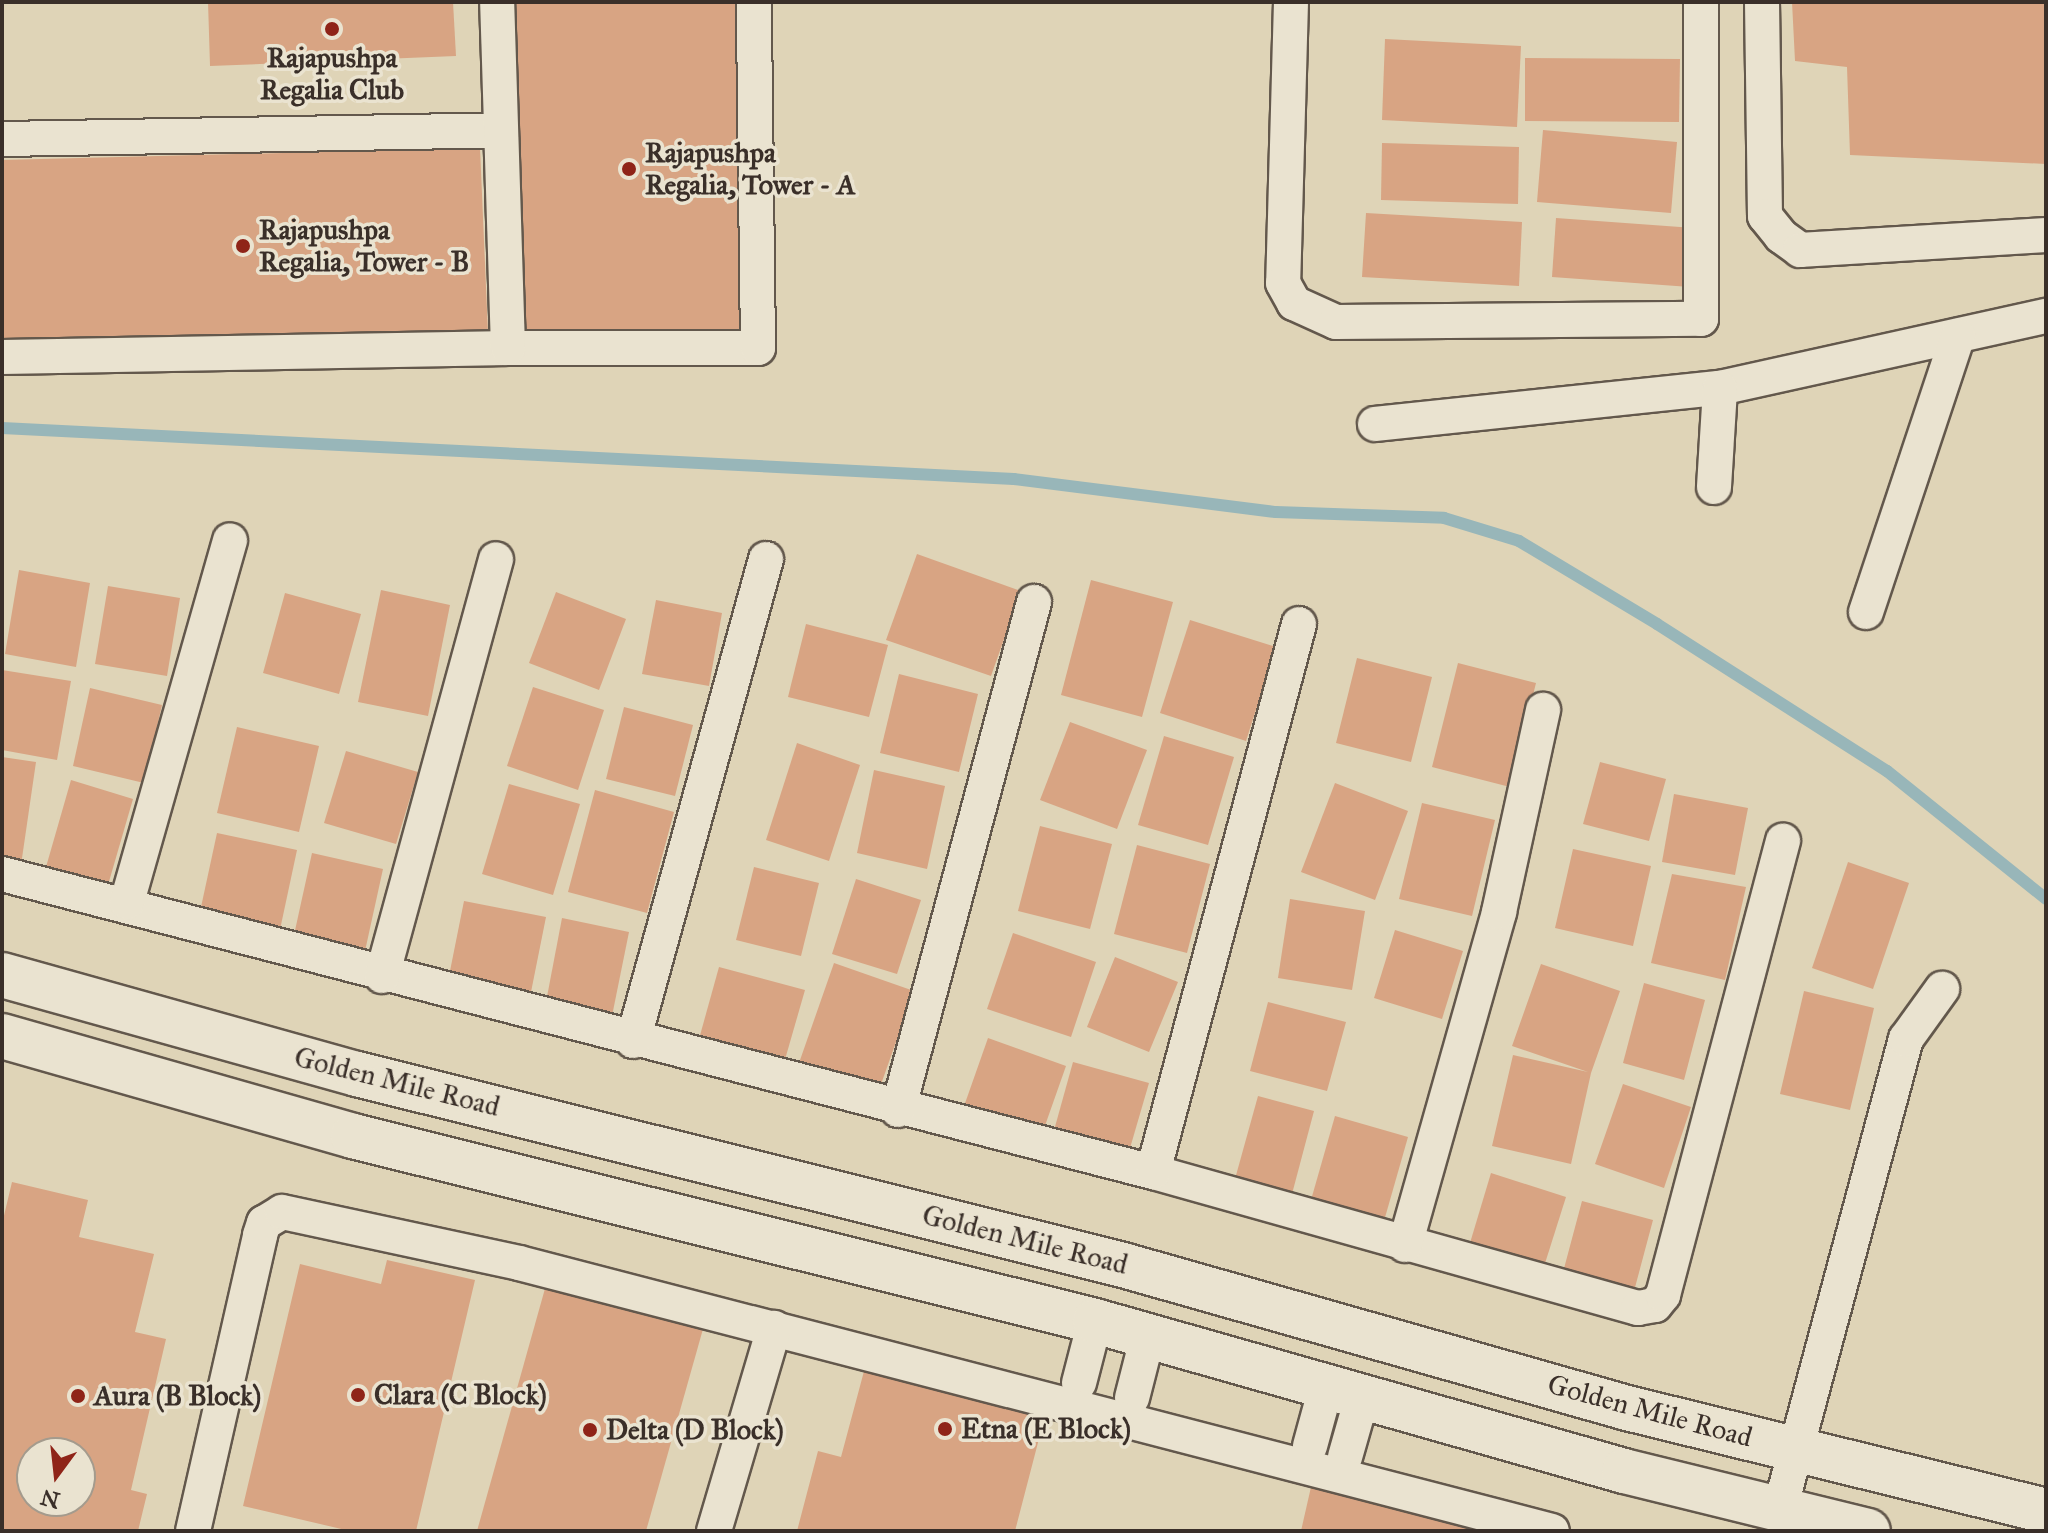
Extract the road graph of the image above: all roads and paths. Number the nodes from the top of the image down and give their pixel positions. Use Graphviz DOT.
graph roads {
  1 [pos="497,2"];
  2 [pos="754,2"];
  3 [pos="1291,2"];
  4 [pos="1701,2"];
  5 [pos="1762,2"];
  6 [pos="500,130"];
  7 [pos="2,139"];
  8 [pos="2046,235"];
  9 [pos="2046,316"];
  10 [pos="1958,336"];
  11 [pos="508,348"];
  12 [pos="2,357"];
  13 [pos="1720,388"];
  14 [pos="1375,424"];
  15 [pos="1714,487"];
  16 [pos="230,540"];
  17 [pos="496,559"];
  18 [pos="766,559"];
  19 [pos="1034,602"];
  20 [pos="1866,612"];
  21 [pos="1299,624"];
  22 [pos="1543,710"];
  23 [pos="1783,841"];
  24 [pos="2,874"];
  25 [pos="127,902"];
  26 [pos="2,975"];
  27 [pos="382,976"];
  28 [pos="1942,989"];
  29 [pos="125,1008"];
  30 [pos="2,1036"];
  31 [pos="633,1041"];
  32 [pos="107,1065"];
  33 [pos="898,1110"];
  34 [pos="1153,1172"];
  35 [pos="1405,1245"];
  36 [pos="1095,1321"];
  37 [pos="774,1328"];
  38 [pos="1376,1334"];
  39 [pos="1148,1335"];
  40 [pos="1079,1383"];
  41 [pos="1349,1390"];
  42 [pos="1132,1398"];
  43 [pos="1310,1446"];
  44 [pos="1795,1449"];
  45 [pos="1345,1457"];
  46 [pos="1780,1509"];
  47 [pos="2046,1511"];
  48 [pos="193,1531"];
  49 [pos="714,1531"];
  50 [pos="1552,1531"];
  51 [pos="1868,1531"];
  1 -- 6 [label="street"];
  2 -- 11 [label="street"];
  3 -- 4 [label="street"];
  5 -- 8 [label="street"];
  6 -- 7 [label="street"];
  6 -- 11 [label="street"];
  9 -- 10 [label="street"];
  10 -- 13 [label="street"];
  10 -- 20 [label="street"];
  11 -- 12 [label="street"];
  13 -- 14 [label="street"];
  13 -- 15 [label="street"];
  16 -- 25 [label="street"];
  17 -- 27 [label="street"];
  18 -- 31 [label="street"];
  19 -- 33 [label="street"];
  21 -- 34 [label="street"];
  22 -- 35 [label="street"];
  23 -- 35 [label="street"];
  24 -- 25 [label="street"];
  25 -- 27 [label="street"];
  26 -- 29 [label="street, Golden Mile Road"];
  27 -- 31 [label="street"];
  28 -- 44 [label="street"];
  29 -- 32 [label="street"];
  29 -- 38 [label="street, Golden Mile Road"];
  30 -- 32 [label="street"];
  31 -- 33 [label="street"];
  32 -- 36 [label="street"];
  33 -- 34 [label="street"];
  34 -- 35 [label="street"];
  36 -- 39 [label="street"];
  36 -- 40 [label="street"];
  37 -- 48 [label="street"];
  37 -- 49 [label="street"];
  37 -- 50 [label="street"];
  38 -- 41 [label="street"];
  38 -- 44 [label="street, Golden Mile Road"];
  39 -- 41 [label="street"];
  39 -- 42 [label="street"];
  41 -- 43 [label="street"];
  41 -- 45 [label="street"];
  41 -- 46 [label="street"];
  44 -- 46 [label="street"];
  44 -- 47 [label="street, Golden Mile Road"];
  46 -- 51 [label="street"];
}
